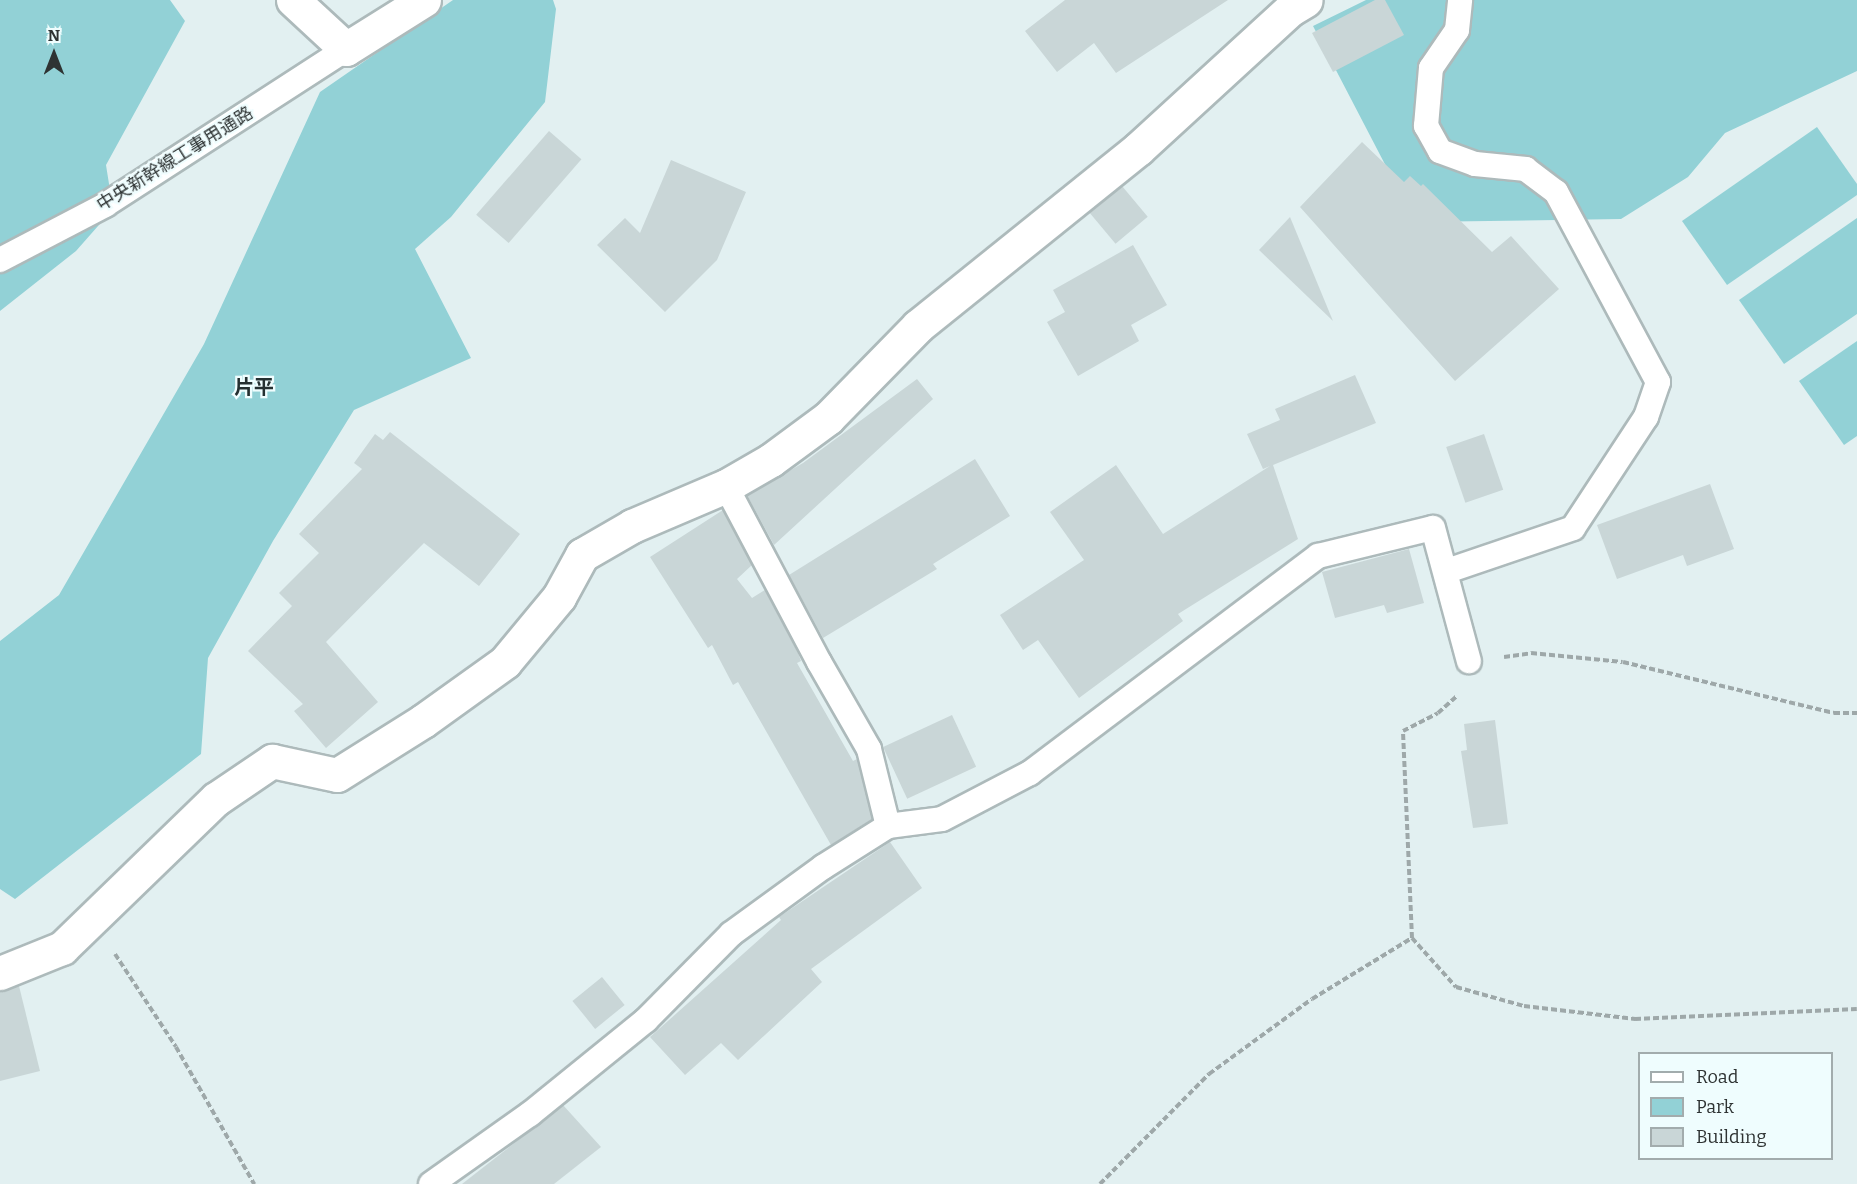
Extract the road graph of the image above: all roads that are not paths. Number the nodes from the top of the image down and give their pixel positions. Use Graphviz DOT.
graph roads {
  1 [pos="293,0"];
  2 [pos="424,0"];
  3 [pos="1306,0"];
  4 [pos="1460,0"];
  5 [pos="346,49"];
  6 [pos="0,260"];
  7 [pos="726,486"];
  8 [pos="1447,571"];
  9 [pos="1469,662"];
  10 [pos="888,826"];
  11 [pos="0,973"];
  12 [pos="431,1184"];
  1 -- 5 [label="street"];
  2 -- 5 [label="street"];
  3 -- 7 [label="street"];
  4 -- 8 [label="lane"];
  5 -- 6 [label="lane, 中央新幹線工事用通路"];
  7 -- 10 [label="lane"];
  7 -- 11 [label="street"];
  8 -- 9 [label="lane"];
  8 -- 10 [label="lane"];
  10 -- 12 [label="lane"];
}
